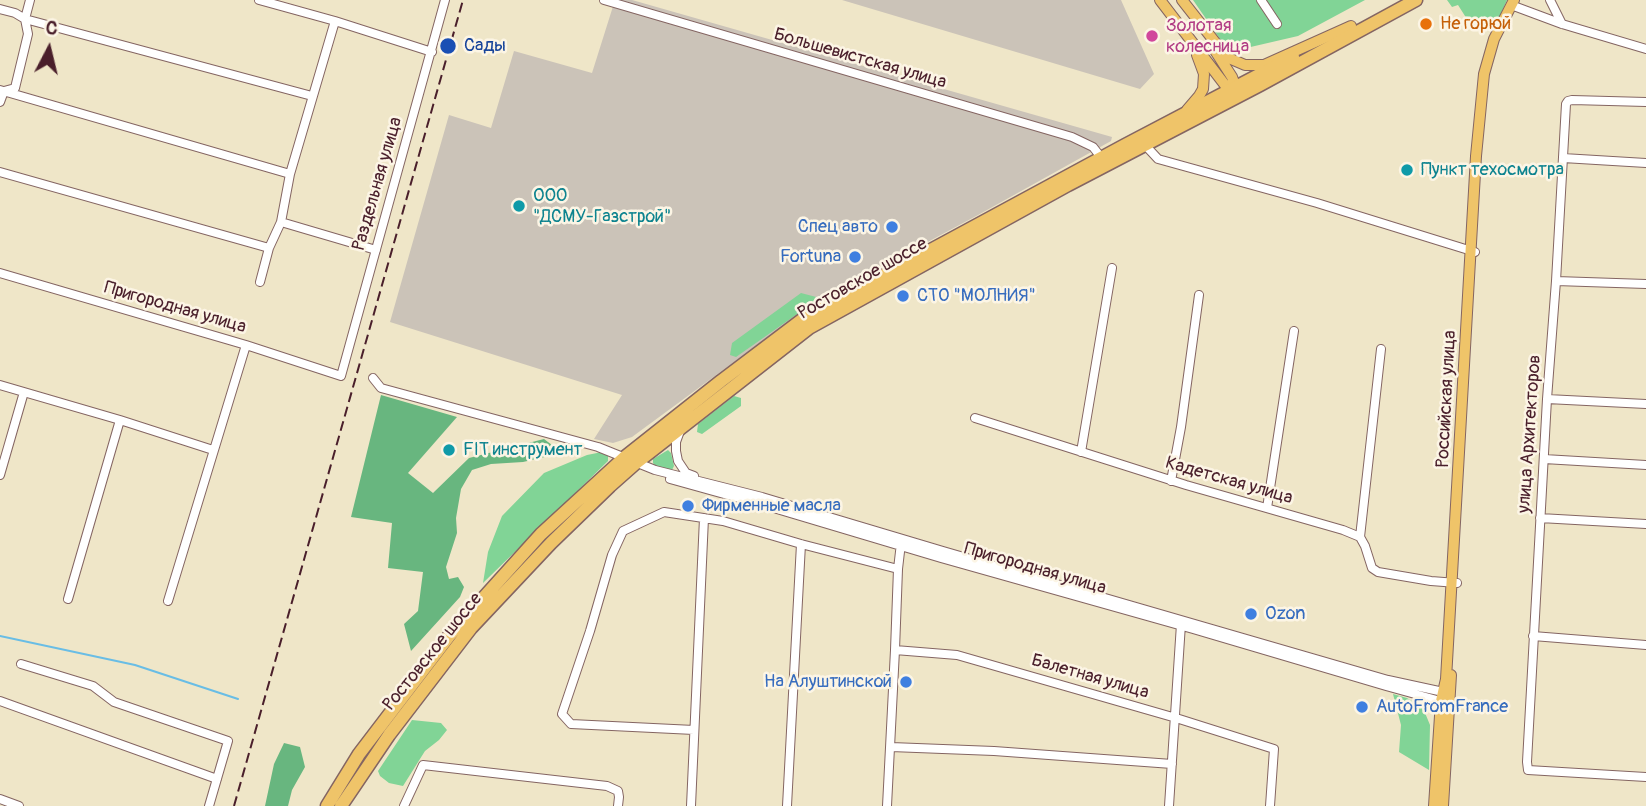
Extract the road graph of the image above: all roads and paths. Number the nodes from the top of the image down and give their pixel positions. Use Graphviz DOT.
graph roads {
  1 [pos="30,0"];
  2 [pos="260,0"];
  3 [pos="445,0"];
  4 [pos="604,0"];
  5 [pos="1160,0"];
  6 [pos="1182,0"];
  7 [pos="1261,0"];
  8 [pos="1399,0"];
  9 [pos="1416,0"];
  10 [pos="1550,0"];
  11 [pos="1515,3"];
  12 [pos="0,9"];
  13 [pos="25,19"];
  14 [pos="335,21"];
  15 [pos="1562,23"];
  16 [pos="1277,24"];
  17 [pos="1351,26"];
  18 [pos="1187,36"];
  19 [pos="1646,49"];
  20 [pos="432,52"];
  21 [pos="1236,88"];
  22 [pos="1254,88"];
  23 [pos="2,91"];
  24 [pos="312,96"];
  25 [pos="0,102"];
  26 [pos="1646,102"];
  27 [pos="1226,103"];
  28 [pos="1180,117"];
  29 [pos="1145,145"];
  30 [pos="1563,158"];
  31 [pos="1105,161"];
  32 [pos="1646,163"];
  33 [pos="0,172"];
  34 [pos="290,174"];
  35 [pos="281,222"];
  36 [pos="269,248"];
  37 [pos="376,250"];
  38 [pos="1473,252"];
  39 [pos="1112,268"];
  40 [pos="0,273"];
  41 [pos="1556,281"];
  42 [pos="260,282"];
  43 [pos="1646,284"];
  44 [pos="1199,295"];
  45 [pos="1294,331"];
  46 [pos="246,345"];
  47 [pos="1381,349"];
  48 [pos="341,376"];
  49 [pos="373,378"];
  50 [pos="0,385"];
  51 [pos="24,392"];
  52 [pos="1547,399"];
  53 [pos="1646,404"];
  54 [pos="975,418"];
  55 [pos="120,420"];
  56 [pos="680,429"];
  57 [pos="213,450"];
  58 [pos="1082,452"];
  59 [pos="1544,459"];
  60 [pos="626,460"];
  61 [pos="1646,465"];
  62 [pos="0,475"];
  63 [pos="1171,481"];
  64 [pos="709,483"];
  65 [pos="1267,508"];
  66 [pos="705,518"];
  67 [pos="1540,518"];
  68 [pos="1646,524"];
  69 [pos="1360,537"];
  70 [pos="901,542"];
  71 [pos="801,544"];
  72 [pos="898,569"];
  73 [pos="1454,583"];
  74 [pos="68,599"];
  75 [pos="168,601"];
  76 [pos="1181,623"];
  77 [pos="1534,636"];
  78 [pos="1646,645"];
  79 [pos="895,650"];
  80 [pos="21,664"];
  81 [pos="1446,697"];
  82 [pos="0,701"];
  83 [pos="1175,718"];
  84 [pos="694,730"];
  85 [pos="891,747"];
  86 [pos="1172,764"];
  87 [pos="1646,777"];
  88 [pos="217,779"];
  89 [pos="0,799"];
  90 [pos="19,806"];
  91 [pos="209,806"];
  92 [pos="327,806"];
  93 [pos="341,806"];
  94 [pos="404,806"];
  95 [pos="618,806"];
  96 [pos="691,806"];
  97 [pos="787,806"];
  98 [pos="887,806"];
  99 [pos="1169,806"];
  100 [pos="1270,806"];
  101 [pos="1434,806"];
  102 [pos="1443,806"];
  1 -- 13 [label="street"];
  2 -- 14 [label="street"];
  3 -- 20 [label="street, Раздельная улица"];
  4 -- 31 [label="street, Большевистская улица"];
  5 -- 18 [label="main road"];
  6 -- 17 [label="main road"];
  6 -- 21 [label="main road"];
  7 -- 16 [label="street"];
  8 -- 17 [label="highway, Ростовское шоссе"];
  9 -- 22 [label="highway, Ростовское шоссе"];
  10 -- 15 [label="street"];
  11 -- 15 [label="street"];
  11 -- 38 [label="main road, Российская улица"];
  12 -- 13 [label="street"];
  13 -- 23 [label="street"];
  13 -- 24 [label="street"];
  14 -- 20 [label="street"];
  14 -- 24 [label="street"];
  15 -- 19 [label="street"];
  17 -- 21 [label="highway, Ростовское шоссе"];
  18 -- 21 [label="main road"];
  18 -- 28 [label="main road"];
  20 -- 37 [label="street, Раздельная улица"];
  21 -- 22 [label="main road"];
  21 -- 27 [label="main road"];
  21 -- 28 [label="highway, Ростовское шоссе"];
  22 -- 27 [label="highway, Ростовское шоссе"];
  23 -- 25 [label="street"];
  23 -- 34 [label="street"];
  24 -- 34 [label="street"];
  26 -- 30 [label="street, улица Архитекторов"];
  27 -- 29 [label="highway, Ростовское шоссе"];
  28 -- 31 [label="highway, Ростовское шоссе"];
  29 -- 31 [label="highway, Ростовское шоссе"];
  29 -- 38 [label="street"];
  30 -- 32 [label="street"];
  30 -- 41 [label="street, улица Архитекторов"];
  31 -- 56 [label="highway, Ростовское шоссе"];
  31 -- 60 [label="highway, Ростовское шоссе"];
  33 -- 36 [label="street"];
  34 -- 35 [label="street"];
  35 -- 36 [label="street"];
  35 -- 37 [label="street"];
  36 -- 42 [label="street"];
  37 -- 48 [label="street, Раздельная улица"];
  38 -- 73 [label="main road, Российская улица"];
  39 -- 58 [label="street"];
  40 -- 46 [label="street, Пригородная улица"];
  41 -- 43 [label="street"];
  41 -- 52 [label="street, улица Архитекторов"];
  44 -- 63 [label="street"];
  45 -- 65 [label="street"];
  46 -- 48 [label="street, Пригородная улица"];
  46 -- 57 [label="street"];
  47 -- 69 [label="street"];
  49 -- 60 [label="street, Пригородная улица"];
  50 -- 51 [label="street"];
  51 -- 55 [label="street"];
  51 -- 62 [label="street"];
  52 -- 53 [label="street"];
  52 -- 59 [label="street, улица Архитекторов"];
  54 -- 58 [label="street, Кадетская улица"];
  55 -- 57 [label="street"];
  55 -- 74 [label="street"];
  56 -- 60 [label="highway, Ростовское шоссе"];
  56 -- 64 [label="street"];
  57 -- 75 [label="street"];
  58 -- 63 [label="street, Кадетская улица"];
  59 -- 61 [label="street"];
  59 -- 67 [label="street, улица Архитекторов"];
  60 -- 64 [label="street, Пригородная улица"];
  60 -- 70 [label="street, Пригородная улица"];
  60 -- 92 [label="highway, Ростовское шоссе"];
  60 -- 93 [label="highway, Ростовское шоссе"];
  63 -- 65 [label="street, Кадетская улица"];
  64 -- 70 [label="street, Пригородная улица"];
  65 -- 69 [label="street, Кадетская улица"];
  66 -- 71 [label="street"];
  66 -- 84 [label="street"];
  66 -- 84 [label="street"];
  67 -- 68 [label="street"];
  67 -- 77 [label="street, улица Архитекторов"];
  69 -- 73 [label="street"];
  70 -- 72 [label="street"];
  70 -- 76 [label="street, Пригородная улица"];
  71 -- 72 [label="street"];
  71 -- 97 [label="street"];
  72 -- 79 [label="street"];
  73 -- 81 [label="main road, Российская улица"];
  76 -- 81 [label="street, Пригородная улица"];
  76 -- 83 [label="street"];
  77 -- 78 [label="street"];
  77 -- 87 [label="street, улица Архитекторов"];
  79 -- 83 [label="street, Балетная улица"];
  79 -- 85 [label="street"];
  80 -- 88 [label="street"];
  81 -- 101 [label="main road, Российская улица"];
  81 -- 102 [label="main road, Российская улица"];
  82 -- 88 [label="street"];
  83 -- 86 [label="street"];
  83 -- 100 [label="street, Балетная улица"];
  84 -- 96 [label="street"];
  85 -- 86 [label="street"];
  85 -- 98 [label="street"];
  86 -- 99 [label="street"];
  88 -- 91 [label="street"];
  89 -- 90 [label="street"];
  94 -- 95 [label="street"];
}
